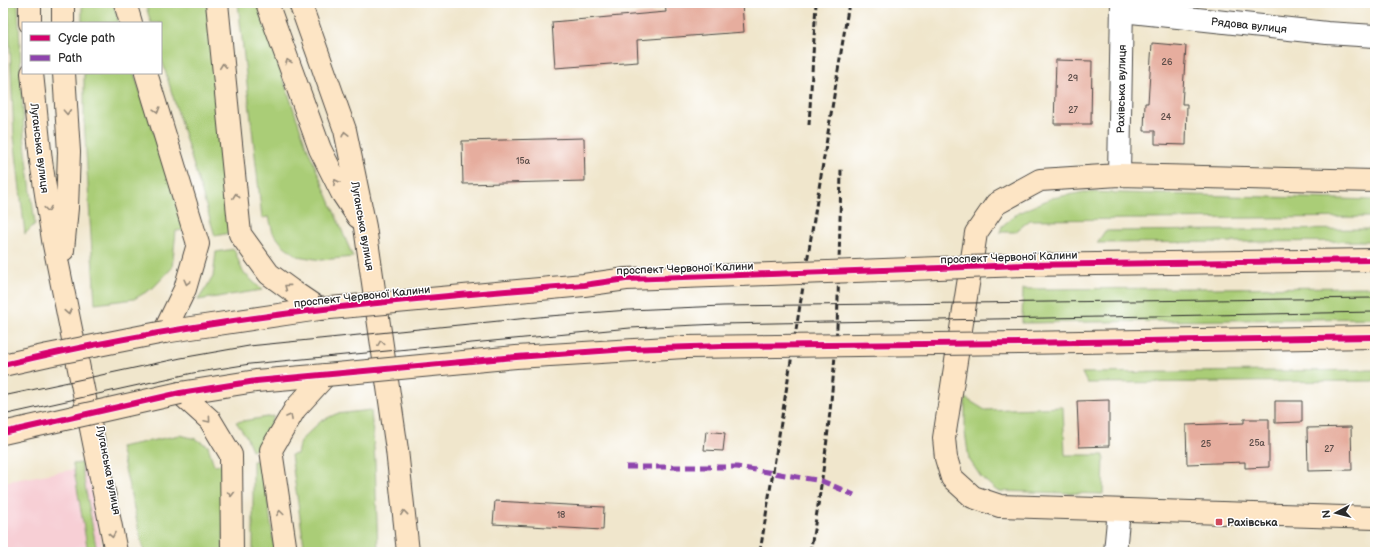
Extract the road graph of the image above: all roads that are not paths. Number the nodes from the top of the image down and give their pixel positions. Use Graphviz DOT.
graph roads {
  1 [pos="30,3"];
  2 [pos="63,3"];
  3 [pos="125,3"];
  4 [pos="217,3"];
  5 [pos="267,3"];
  6 [pos="300,3"];
  7 [pos="1122,7"];
  8 [pos="30,22"];
  9 [pos="63,22"];
  10 [pos="131,22"];
  11 [pos="1375,36"];
  12 [pos="32,74"];
  13 [pos="64,74"];
  14 [pos="146,74"];
  15 [pos="1119,175"];
  16 [pos="1375,181"];
  17 [pos="365,227"];
  18 [pos="1375,260"];
  19 [pos="60,273"];
  20 [pos="319,309"];
  21 [pos="164,332"];
  22 [pos="1375,337"];
  23 [pos="3,366"];
  24 [pos="326,375"];
  25 [pos="180,393"];
  26 [pos="3,433"];
  27 [pos="1119,510"];
  28 [pos="1375,518"];
  29 [pos="116,552"];
  30 [pos="232,552"];
  31 [pos="286,552"];
  32 [pos="408,552"];
  33 [pos="1115,552"];
  1 -- 8 [label="main road"];
  2 -- 9 [label="main road"];
  3 -- 10 [label="main road"];
  20 -- 4 [label="main road, one-way"];
  17 -- 5 [label="main road, one-way"];
  17 -- 6 [label="main road, Луганська вулиця, one-way"];
  7 -- 11 [label="street, Рядова вулиця"];
  7 -- 15 [label="street, Рахівська вулиця"];
  12 -- 19 [label="main road, Луганська вулиця, one-way"];
  13 -- 19 [label="main road, one-way"];
  14 -- 21 [label="main road, one-way"];
  15 -- 16 [label="main road"];
  15 -- 27 [label="main road"];
  32 -- 17 [label="main road, Луганська вулиця, one-way"];
  18 -- 20 [label="main road, проспект Червоної Калини, bridge"];
  19 -- 29 [label="main road, Луганська вулиця, one-way"];
  20 -- 21 [label="main road, проспект Червоної Калини"];
  21 -- 23 [label="main road, проспект Червоної Калини, bridge"];
  22 -- 24 [label="main road, bridge"];
  24 -- 25 [label="main road"];
  31 -- 24 [label="main road, one-way"];
  25 -- 26 [label="main road, bridge"];
  25 -- 30 [label="main road, one-way"];
  27 -- 28 [label="main road"];
  27 -- 33 [label="street"];
}
